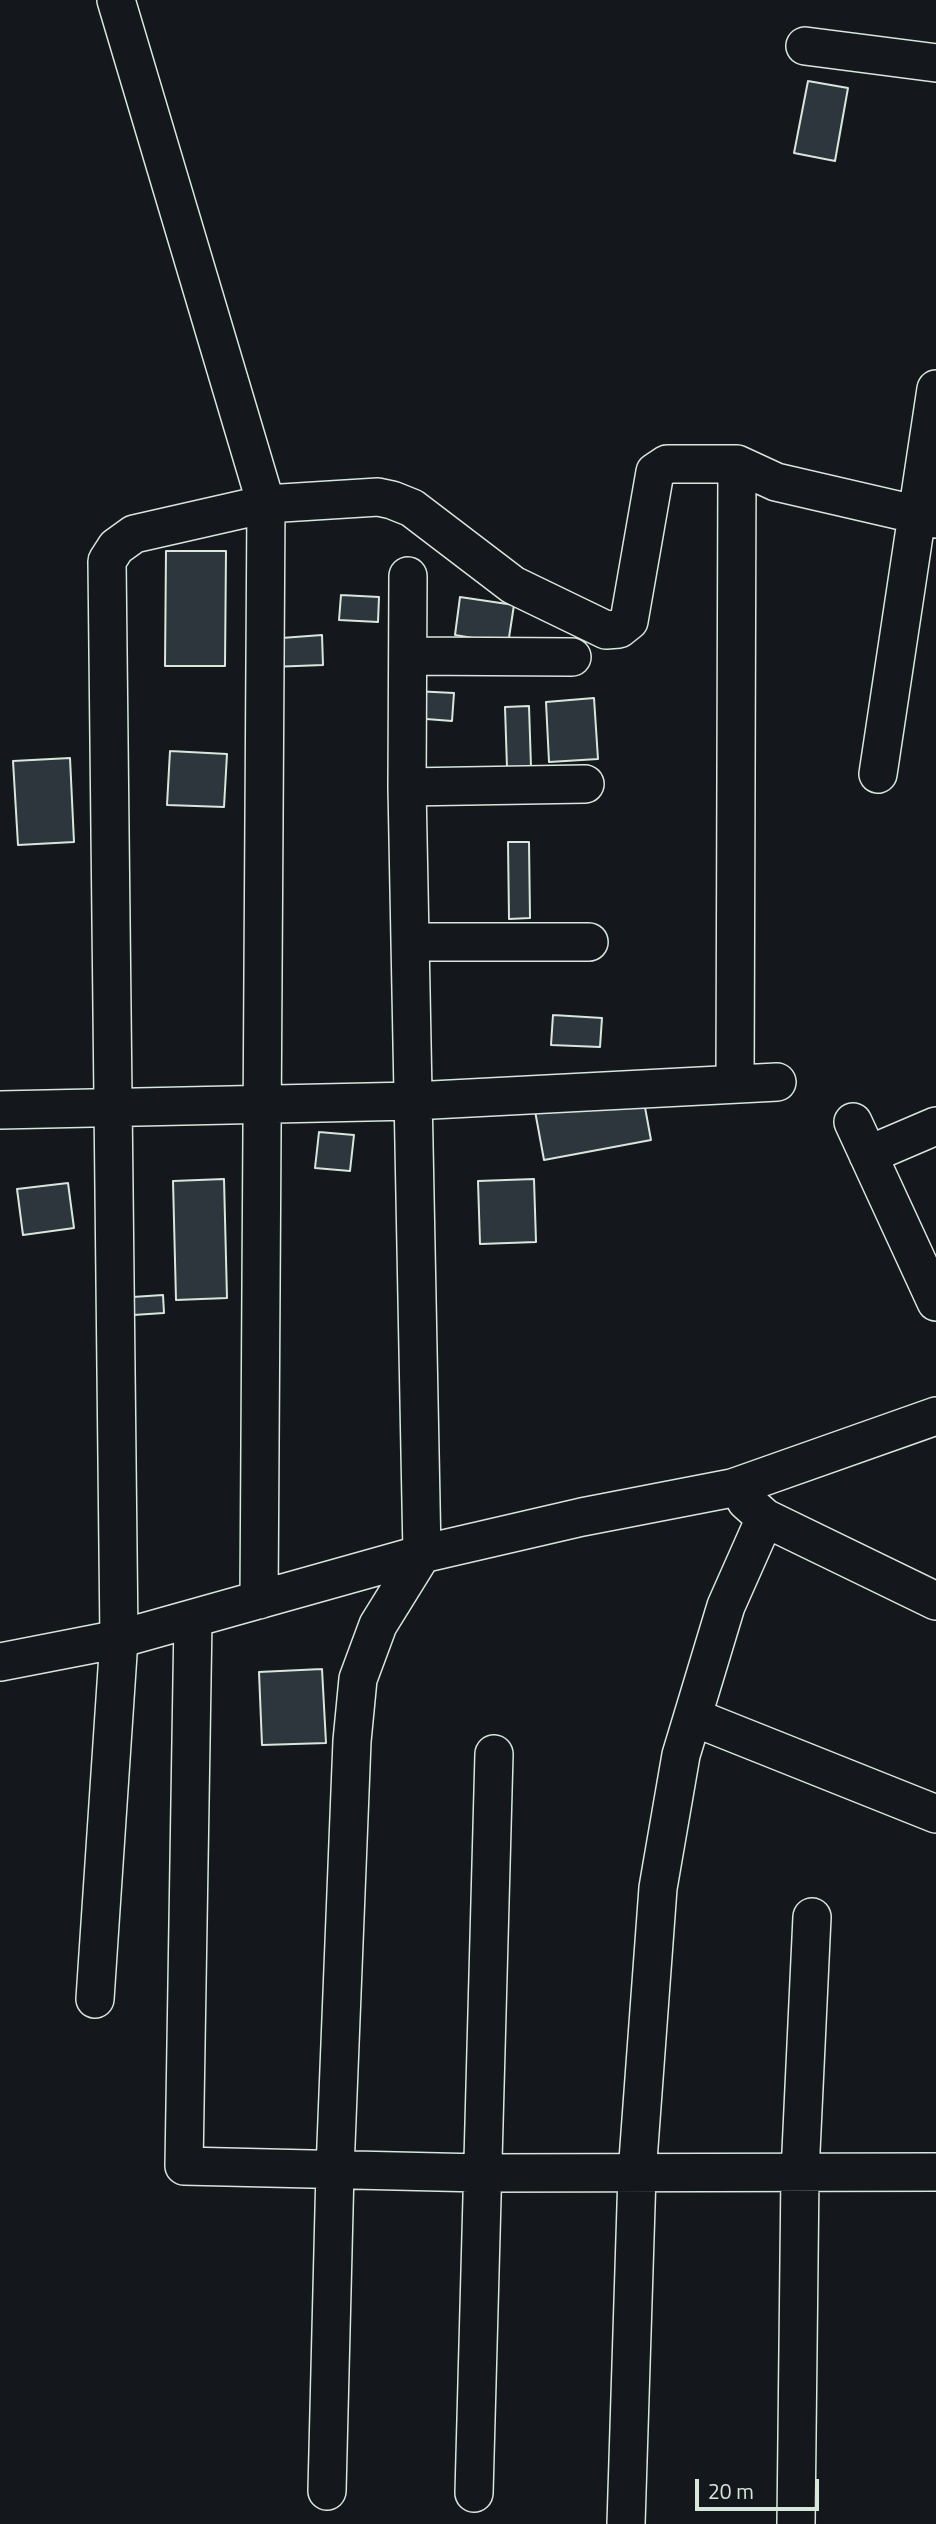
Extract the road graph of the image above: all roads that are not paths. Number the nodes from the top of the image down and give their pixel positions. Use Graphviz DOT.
graph roads {
  1 [pos="116,0"];
  2 [pos="806,46"];
  3 [pos="936,63"];
  4 [pos="936,389"];
  5 [pos="737,464"];
  6 [pos="266,504"];
  7 [pos="927,518"];
  8 [pos="408,576"];
  9 [pos="408,656"];
  10 [pos="572,657"];
  11 [pos="878,774"];
  12 [pos="585,784"];
  13 [pos="407,787"];
  14 [pos="410,942"];
  15 [pos="589,942"];
  16 [pos="776,1082"];
  17 [pos="735,1084"];
  18 [pos="413,1101"];
  19 [pos="260,1104"];
  20 [pos="113,1106"];
  21 [pos="0,1110"];
  22 [pos="853,1122"];
  23 [pos="936,1126"];
  24 [pos="868,1155"];
  25 [pos="936,1302"];
  26 [pos="936,1416"];
  27 [pos="732,1488"];
  28 [pos="765,1518"];
  29 [pos="422,1554"];
  30 [pos="259,1600"];
  31 [pos="936,1601"];
  32 [pos="193,1619"];
  33 [pos="119,1639"];
  34 [pos="0,1662"];
  35 [pos="693,1717"];
  36 [pos="494,1754"];
  37 [pos="936,1814"];
  38 [pos="812,1917"];
  39 [pos="95,1998"];
  40 [pos="335,2170"];
  41 [pos="936,2172"];
  42 [pos="481,2173"];
  43 [pos="800,2173"];
  44 [pos="637,2174"];
  45 [pos="327,2491"];
  46 [pos="474,2493"];
  47 [pos="626,2524"];
  48 [pos="796,2524"];
  1 -- 6 [label="street"];
  2 -- 3 [label="street"];
  4 -- 7 [label="street"];
  5 -- 6 [label="street"];
  5 -- 7 [label="street"];
  5 -- 17 [label="street"];
  6 -- 19 [label="street"];
  6 -- 20 [label="street"];
  7 -- 11 [label="street"];
  8 -- 9 [label="street"];
  9 -- 10 [label="street"];
  9 -- 13 [label="street"];
  12 -- 13 [label="street"];
  13 -- 14 [label="street"];
  14 -- 15 [label="street"];
  14 -- 18 [label="street"];
  16 -- 17 [label="street"];
  17 -- 18 [label="street"];
  18 -- 19 [label="street"];
  18 -- 29 [label="street"];
  19 -- 20 [label="street"];
  19 -- 30 [label="street"];
  20 -- 21 [label="street"];
  20 -- 33 [label="street"];
  22 -- 24 [label="street"];
  23 -- 24 [label="street"];
  24 -- 25 [label="street"];
  26 -- 27 [label="street"];
  27 -- 28 [label="street"];
  27 -- 29 [label="street"];
  28 -- 31 [label="street"];
  28 -- 35 [label="street"];
  29 -- 30 [label="street"];
  29 -- 40 [label="street"];
  30 -- 32 [label="street"];
  32 -- 33 [label="street"];
  32 -- 40 [label="street"];
  33 -- 34 [label="street"];
  33 -- 39 [label="street"];
  35 -- 37 [label="street"];
  35 -- 44 [label="street"];
  36 -- 42 [label="street"];
  38 -- 43 [label="street"];
  40 -- 42 [label="street"];
  40 -- 45 [label="street"];
  41 -- 43 [label="street"];
  42 -- 44 [label="street"];
  42 -- 46 [label="street"];
  43 -- 44 [label="street"];
  43 -- 48 [label="street"];
  44 -- 47 [label="street"];
}
